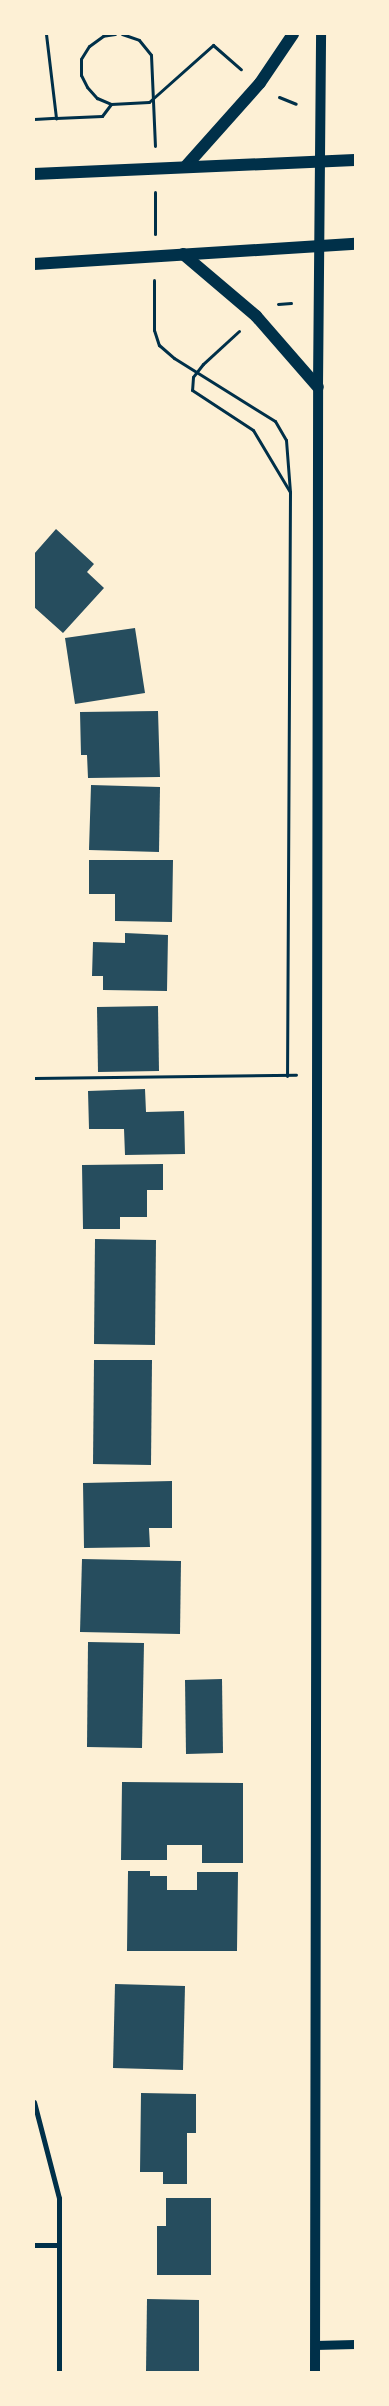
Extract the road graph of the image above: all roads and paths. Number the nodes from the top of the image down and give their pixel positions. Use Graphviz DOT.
graph roads {
  1 [pos="46,34"];
  2 [pos="115,34"];
  3 [pos="293,34"];
  4 [pos="321,34"];
  5 [pos="245,73"];
  6 [pos="274,94"];
  7 [pos="111,104"];
  8 [pos="296,104"];
  9 [pos="56,118"];
  10 [pos="34,120"];
  11 [pos="355,160"];
  12 [pos="320,162"];
  13 [pos="186,166"];
  14 [pos="34,174"];
  15 [pos="355,244"];
  16 [pos="320,246"];
  17 [pos="183,254"];
  18 [pos="34,264"];
  19 [pos="291,303"];
  20 [pos="270,305"];
  21 [pos="239,331"];
  22 [pos="318,387"];
  23 [pos="275,421"];
  24 [pos="290,492"];
  25 [pos="317,1073"];
  26 [pos="287,1076"];
  27 [pos="34,1078"];
  28 [pos="34,2102"];
  29 [pos="34,2245"];
  30 [pos="58,2245"];
  31 [pos="355,2344"];
  32 [pos="314,2345"];
  33 [pos="59,2372"];
  34 [pos="314,2372"];
  1 -- 9 [label="path"];
  2 -- 7 [label="path"];
  3 -- 13 [label="main road"];
  4 -- 12 [label="main road"];
  5 -- 7 [label="path"];
  6 -- 8 [label="path"];
  7 -- 9 [label="path"];
  9 -- 10 [label="path"];
  11 -- 12 [label="main road"];
  12 -- 13 [label="main road"];
  12 -- 16 [label="main road"];
  13 -- 14 [label="main road"];
  15 -- 16 [label="main road"];
  16 -- 17 [label="main road"];
  16 -- 22 [label="main road"];
  17 -- 18 [label="main road"];
  17 -- 22 [label="main road"];
  19 -- 20 [label="path"];
  21 -- 24 [label="path"];
  22 -- 25 [label="main road"];
  23 -- 24 [label="path"];
  24 -- 26 [label="path"];
  25 -- 26 [label="path"];
  25 -- 32 [label="main road"];
  26 -- 27 [label="path"];
  28 -- 30 [label="street"];
  29 -- 30 [label="street"];
  30 -- 33 [label="street"];
  31 -- 32 [label="street"];
  32 -- 34 [label="main road"];
}
